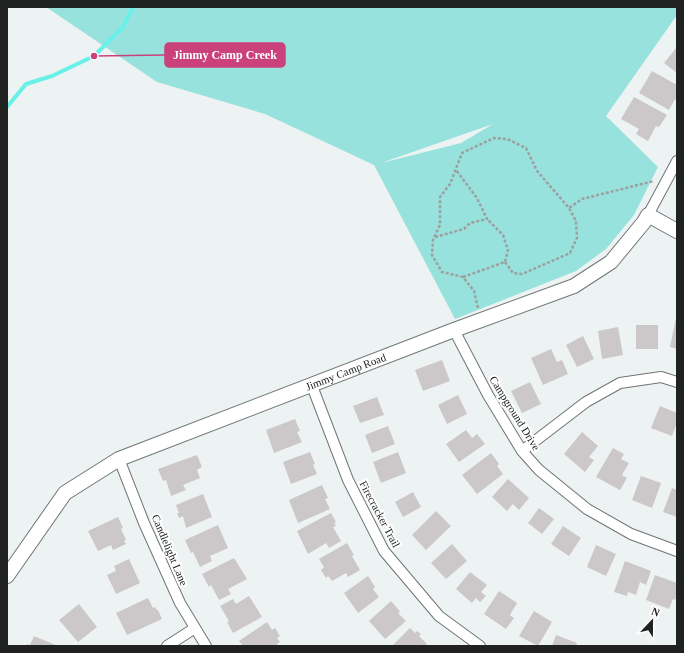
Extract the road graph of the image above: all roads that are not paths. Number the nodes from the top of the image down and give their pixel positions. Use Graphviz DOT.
graph roads {
  1 [pos="677,161"];
  2 [pos="648,215"];
  3 [pos="677,231"];
  4 [pos="454,330"];
  5 [pos="677,382"];
  6 [pos="312,386"];
  7 [pos="522,451"];
  8 [pos="119,460"];
  9 [pos="677,551"];
  10 [pos="7,576"];
  11 [pos="195,628"];
  12 [pos="167,646"];
  13 [pos="206,646"];
  14 [pos="480,646"];
  1 -- 2 [label="street, Jimmy Camp Road"];
  2 -- 3 [label="street"];
  2 -- 4 [label="street, Jimmy Camp Road"];
  4 -- 6 [label="street, Jimmy Camp Road"];
  4 -- 7 [label="street, Campground Drive"];
  5 -- 7 [label="street"];
  6 -- 8 [label="street, Jimmy Camp Road"];
  6 -- 14 [label="street, Firecracker Trail"];
  7 -- 9 [label="street, Campground Drive"];
  8 -- 10 [label="street, Jimmy Camp Road"];
  8 -- 11 [label="street, Candlelight Lane"];
  11 -- 12 [label="street"];
  11 -- 13 [label="street, Candlelight Lane"];
}
